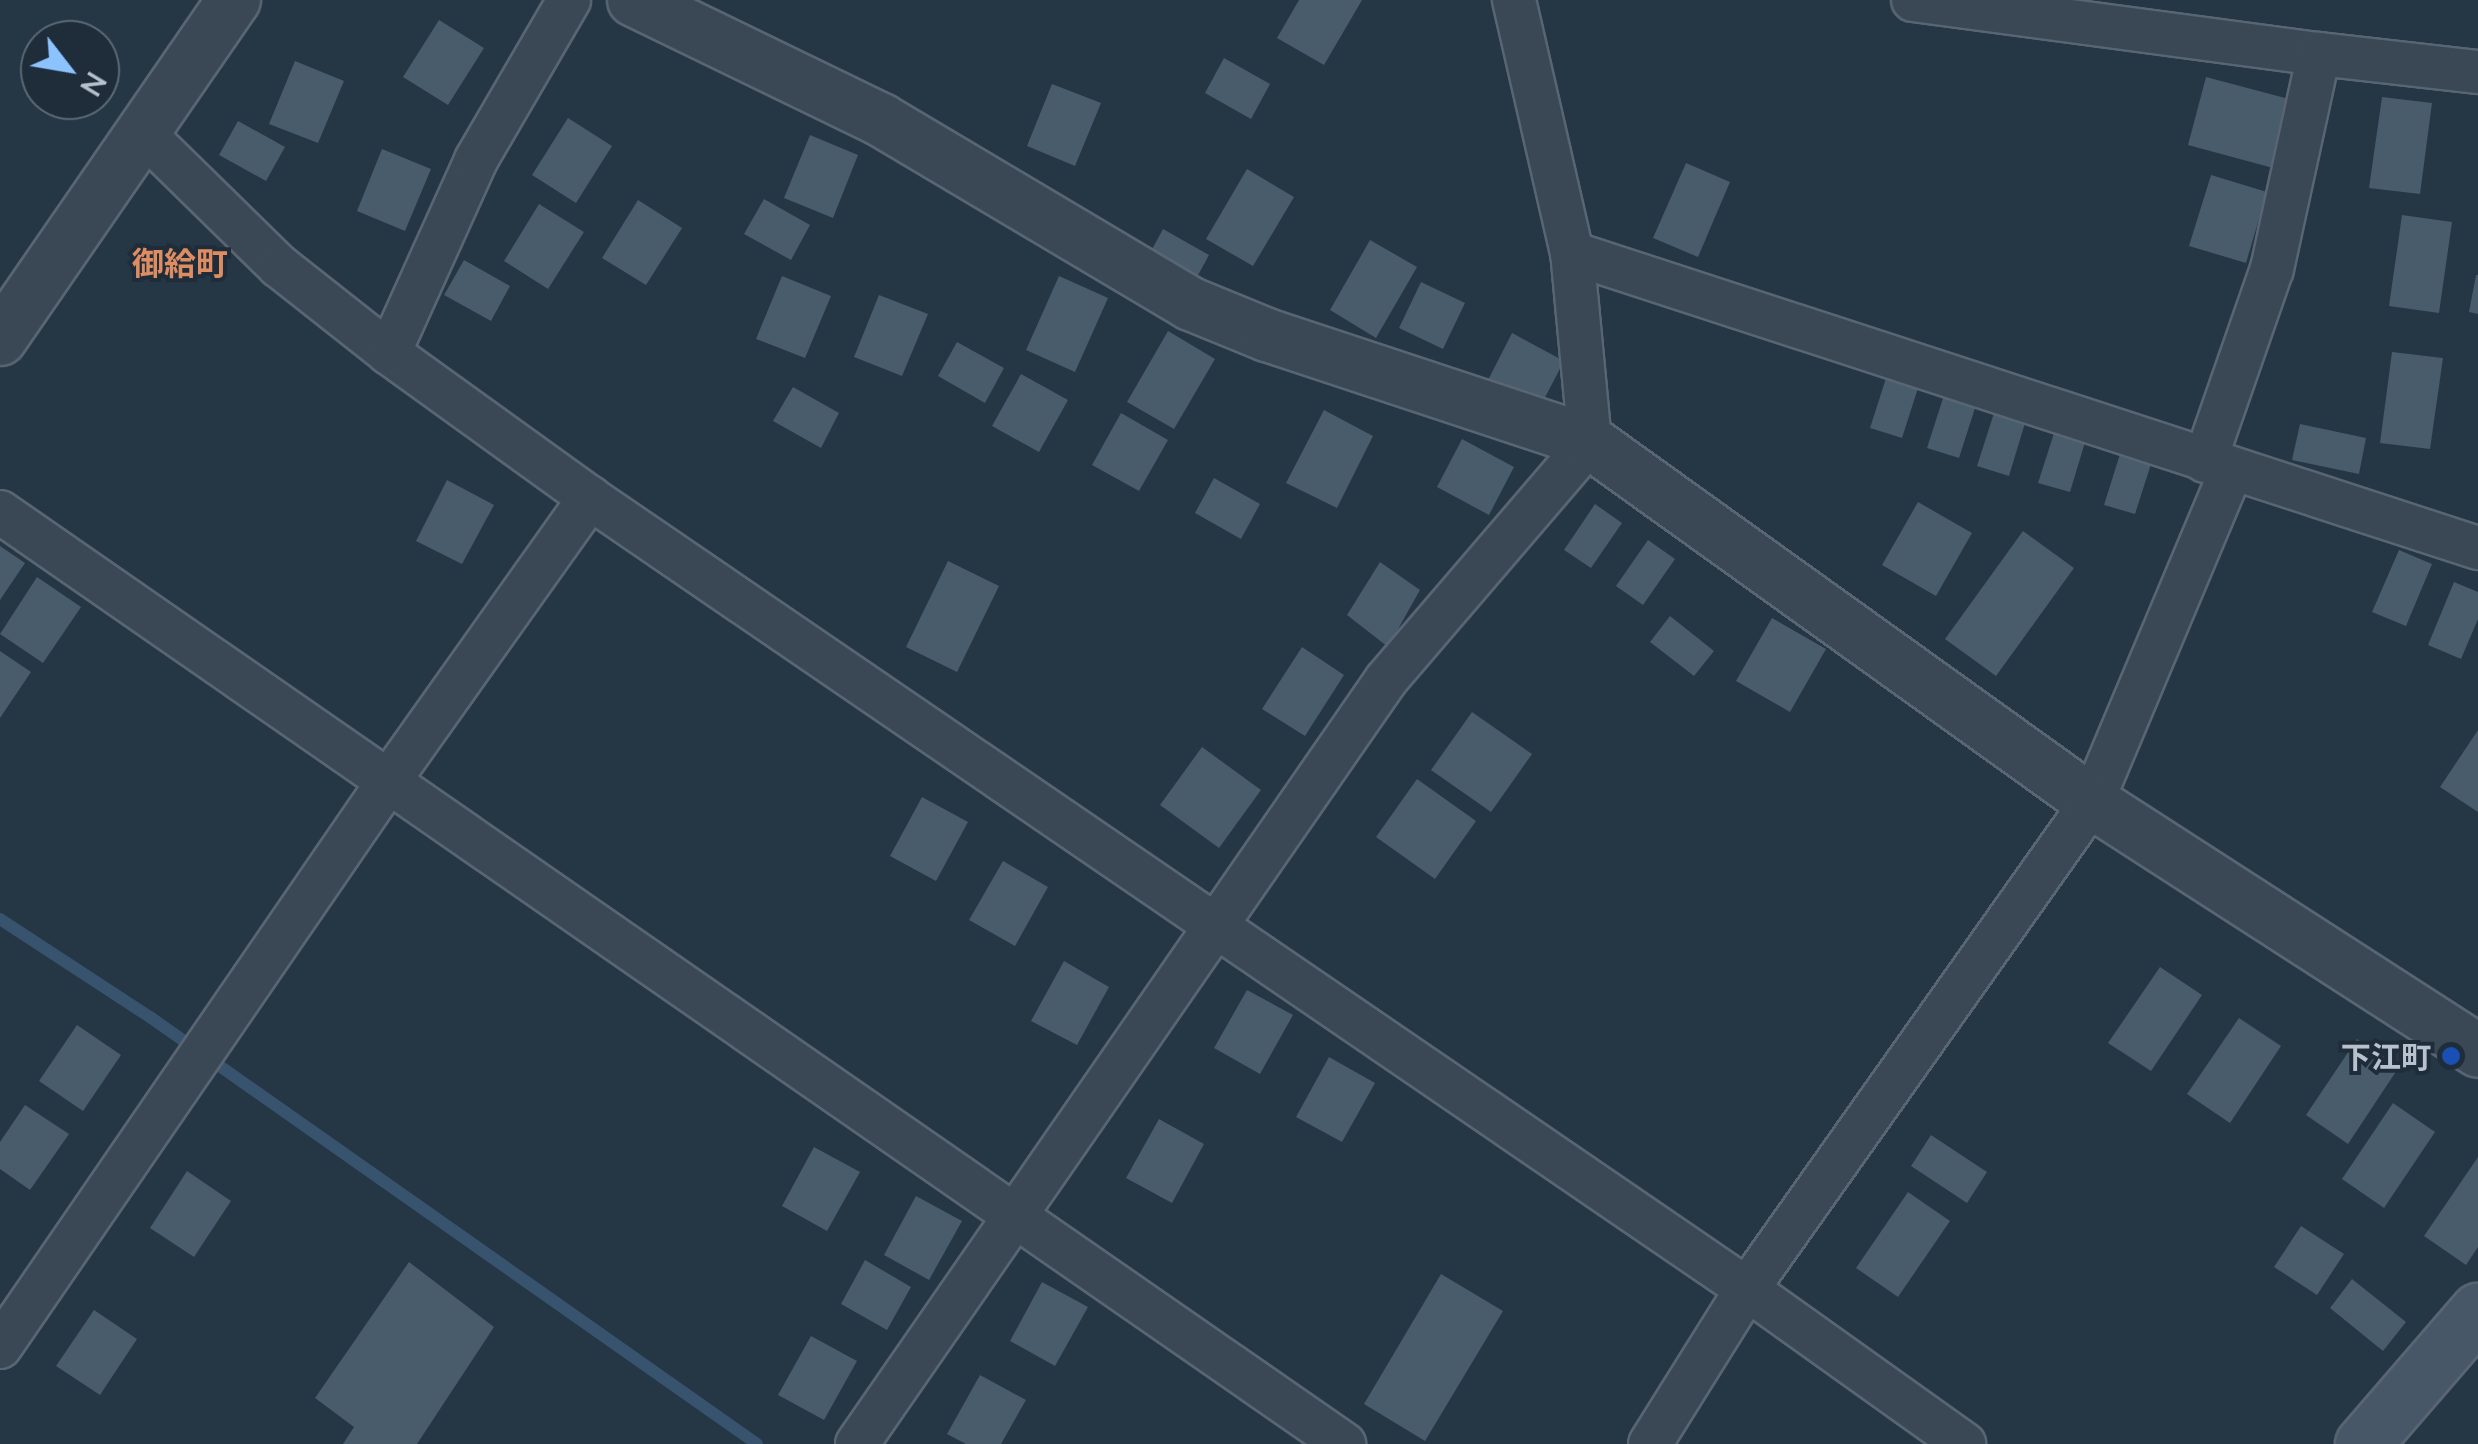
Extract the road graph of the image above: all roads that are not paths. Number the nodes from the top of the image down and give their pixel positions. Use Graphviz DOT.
graph roads {
  1 [pos="234,0"];
  2 [pos="569,0"];
  3 [pos="634,0"];
  4 [pos="1514,0"];
  5 [pos="1913,0"];
  6 [pos="2319,54"];
  7 [pos="2478,72"];
  8 [pos="141,130"];
  9 [pos="1572,253"];
  10 [pos="0,339"];
  11 [pos="389,353"];
  12 [pos="1590,442"];
  13 [pos="2218,465"];
  14 [pos="590,498"];
  15 [pos="0,512"];
  16 [pos="2478,548"];
  17 [pos="388,782"];
  18 [pos="2092,802"];
  19 [pos="1214,923"];
  20 [pos="2478,1051"];
  21 [pos="1014,1214"];
  22 [pos="1747,1290"];
  23 [pos="2478,1311"];
  24 [pos="0,1347"];
  25 [pos="857,1444"];
  26 [pos="1344,1444"];
  27 [pos="1650,1444"];
  28 [pos="1964,1444"];
  29 [pos="2363,1444"];
  1 -- 8 [label="street"];
  2 -- 11 [label="street"];
  3 -- 12 [label="street"];
  4 -- 9 [label="street"];
  5 -- 6 [label="street"];
  6 -- 7 [label="street"];
  6 -- 13 [label="street"];
  8 -- 10 [label="street"];
  8 -- 11 [label="street"];
  9 -- 12 [label="street"];
  9 -- 13 [label="street"];
  11 -- 14 [label="street"];
  12 -- 18 [label="street"];
  12 -- 19 [label="street"];
  13 -- 16 [label="street"];
  13 -- 18 [label="street"];
  14 -- 17 [label="street"];
  14 -- 19 [label="street"];
  15 -- 17 [label="street"];
  17 -- 21 [label="street"];
  17 -- 24 [label="street"];
  18 -- 20 [label="street"];
  18 -- 22 [label="street"];
  19 -- 21 [label="street"];
  19 -- 22 [label="street"];
  21 -- 25 [label="street"];
  21 -- 26 [label="street"];
  22 -- 27 [label="street"];
  22 -- 28 [label="street"];
  23 -- 29 [label="main road"];
}
